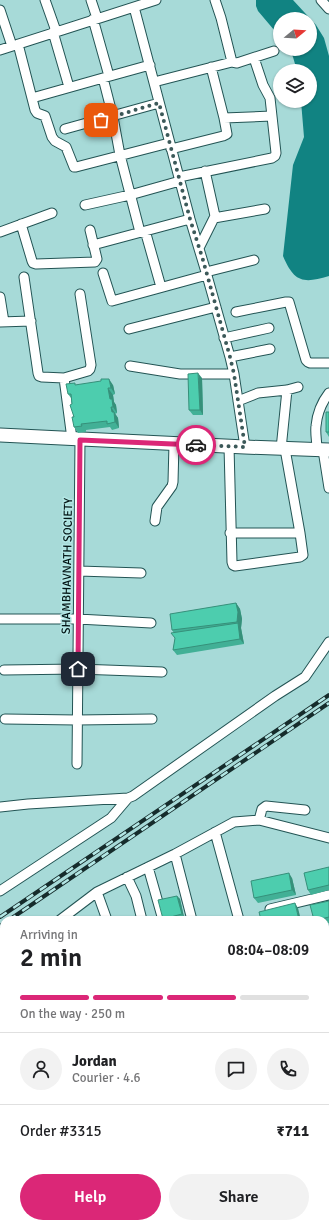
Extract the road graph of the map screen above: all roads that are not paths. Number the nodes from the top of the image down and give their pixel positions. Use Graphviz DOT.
graph roads {
  1 [pos="45,0"];
  2 [pos="91,0"];
  3 [pos="156,0"];
  4 [pos="215,0"];
  5 [pos="136,4"];
  6 [pos="0,10"];
  7 [pos="95,18"];
  8 [pos="54,32"];
  9 [pos="15,45"];
  10 [pos="0,50"];
  11 [pos="273,51"];
  12 [pos="254,58"];
  13 [pos="232,62"];
  14 [pos="150,66"];
  15 [pos="211,67"];
  16 [pos="106,77"];
  17 [pos="154,82"];
  18 [pos="69,88"];
  19 [pos="32,98"];
  20 [pos="159,103"];
  21 [pos="113,116"];
  22 [pos="272,116"];
  23 [pos="224,118"];
  24 [pos="65,129"];
  25 [pos="170,146"];
  26 [pos="120,155"];
  27 [pos="205,172"];
  28 [pos="179,179"];
  29 [pos="130,195"];
  30 [pos="85,205"];
  31 [pos="265,209"];
  32 [pos="52,213"];
  33 [pos="214,218"];
  34 [pos="190,219"];
  35 [pos="21,224"];
  36 [pos="90,230"];
  37 [pos="0,232"];
  38 [pos="140,232"];
  39 [pos="93,245"];
  40 [pos="199,248"];
  41 [pos="254,260"];
  42 [pos="103,273"];
  43 [pos="207,274"];
  44 [pos="24,277"];
  45 [pos="161,287"];
  46 [pos="80,294"];
  47 [pos="0,297"];
  48 [pos="216,307"];
  49 [pos="236,312"];
  50 [pos="31,321"];
  51 [pos="2,322"];
  52 [pos="269,328"];
  53 [pos="130,329"];
  54 [pos="224,338"];
  55 [pos="270,348"];
  56 [pos="230,357"];
  57 [pos="329,363"];
  58 [pos="130,366"];
  59 [pos="234,374"];
  60 [pos="64,378"];
  61 [pos="298,387"];
  62 [pos="287,390"];
  63 [pos="329,393"];
  64 [pos="238,401"];
  65 [pos="0,435"];
  66 [pos="76,439"];
  67 [pos="174,444"];
  68 [pos="229,446"];
  69 [pos="245,447"];
  70 [pos="283,449"];
  71 [pos="323,450"];
  72 [pos="329,488"];
  73 [pos="155,521"];
  74 [pos="230,533"];
  75 [pos="300,533"];
  76 [pos="79,571"];
  77 [pos="141,573"];
  78 [pos="0,619"];
  79 [pos="78,619"];
  80 [pos="151,623"];
  81 [pos="329,642"];
  82 [pos="78,669"];
  83 [pos="4,670"];
  84 [pos="162,672"];
  85 [pos="5,719"];
  86 [pos="77,720"];
  87 [pos="152,720"];
  88 [pos="76,764"];
  89 [pos="128,798"];
  90 [pos="0,807"];
  91 [pos="305,810"];
  92 [pos="259,820"];
  93 [pos="215,832"];
  94 [pos="329,838"];
  95 [pos="175,854"];
  96 [pos="148,867"];
  97 [pos="127,877"];
  98 [pos="0,891"];
  99 [pos="97,892"];
  100 [pos="329,895"];
  101 [pos="270,909"];
  102 [pos="65,916"];
  103 [pos="106,916"];
  104 [pos="141,916"];
  105 [pos="162,916"];
  106 [pos="191,916"];
  107 [pos="238,916"];
  1 -- 8 [label="street"];
  2 -- 7 [label="street"];
  3 -- 5 [label="street"];
  4 -- 13 [label="street"];
  5 -- 7 [label="street"];
  5 -- 14 [label="street"];
  6 -- 9 [label="street"];
  7 -- 8 [label="street"];
  7 -- 16 [label="street"];
  8 -- 9 [label="street"];
  8 -- 18 [label="street"];
  9 -- 10 [label="street"];
  9 -- 19 [label="street"];
  11 -- 12 [label="street"];
  12 -- 13 [label="street"];
  12 -- 22 [label="street"];
  13 -- 15 [label="street"];
  14 -- 16 [label="street"];
  14 -- 17 [label="street"];
  15 -- 17 [label="street"];
  15 -- 23 [label="street"];
  16 -- 18 [label="street"];
  16 -- 21 [label="street"];
  17 -- 20 [label="street"];
  18 -- 19 [label="street"];
  19 -- 26 [label="street"];
  20 -- 21 [label="street"];
  20 -- 25 [label="street"];
  21 -- 24 [label="street"];
  21 -- 26 [label="street"];
  22 -- 23 [label="street"];
  22 -- 27 [label="street"];
  23 -- 25 [label="street"];
  25 -- 26 [label="street"];
  25 -- 28 [label="street"];
  26 -- 29 [label="street"];
  27 -- 28 [label="street"];
  27 -- 33 [label="street"];
  28 -- 29 [label="street"];
  28 -- 34 [label="street"];
  29 -- 30 [label="street"];
  29 -- 38 [label="street"];
  31 -- 33 [label="street"];
  32 -- 35 [label="street"];
  33 -- 40 [label="street"];
  34 -- 38 [label="street"];
  34 -- 40 [label="street"];
  35 -- 37 [label="street"];
  35 -- 39 [label="street"];
  36 -- 39 [label="street"];
  38 -- 39 [label="street"];
  38 -- 45 [label="street"];
  40 -- 43 [label="street"];
  41 -- 43 [label="street"];
  42 -- 45 [label="street"];
  43 -- 45 [label="street"];
  43 -- 48 [label="street"];
  44 -- 50 [label="street"];
  46 -- 60 [label="street"];
  47 -- 51 [label="street"];
  48 -- 53 [label="street"];
  48 -- 54 [label="street"];
  49 -- 57 [label="street"];
  50 -- 51 [label="street"];
  50 -- 60 [label="street"];
  52 -- 54 [label="street"];
  54 -- 56 [label="street"];
  55 -- 56 [label="street"];
  56 -- 59 [label="street"];
  58 -- 59 [label="street"];
  59 -- 64 [label="street"];
  60 -- 66 [label="street, SHAMBHAVNATH SOCIETY"];
  61 -- 62 [label="street"];
  62 -- 64 [label="street"];
  62 -- 70 [label="street"];
  63 -- 71 [label="street"];
  64 -- 69 [label="street"];
  65 -- 66 [label="highway"];
  66 -- 67 [label="highway"];
  66 -- 76 [label="street, SHAMBHAVNATH SOCIETY"];
  67 -- 68 [label="highway"];
  67 -- 73 [label="street"];
  68 -- 69 [label="highway"];
  68 -- 74 [label="street"];
  69 -- 70 [label="highway"];
  70 -- 71 [label="highway"];
  70 -- 75 [label="street"];
  71 -- 72 [label="street"];
  74 -- 75 [label="street"];
  74 -- 75 [label="street"];
  76 -- 77 [label="street"];
  76 -- 79 [label="street, SHAMBHAVNATH SOCIETY"];
  78 -- 79 [label="street"];
  79 -- 80 [label="street"];
  79 -- 82 [label="street, SHAMBHAVNATH SOCIETY"];
  81 -- 89 [label="street"];
  82 -- 83 [label="street"];
  82 -- 84 [label="street"];
  82 -- 86 [label="street, SHAMBHAVNATH SOCIETY"];
  85 -- 86 [label="street"];
  86 -- 87 [label="street"];
  86 -- 88 [label="street, SHAMBHAVNATH SOCIETY"];
  89 -- 90 [label="street"];
  89 -- 98 [label="street"];
  91 -- 92 [label="street"];
  92 -- 93 [label="street"];
  92 -- 94 [label="street"];
  93 -- 95 [label="street"];
  93 -- 107 [label="street"];
  95 -- 96 [label="street"];
  95 -- 106 [label="street"];
  96 -- 97 [label="street"];
  96 -- 105 [label="street"];
  97 -- 99 [label="street"];
  97 -- 104 [label="street"];
  99 -- 102 [label="street"];
  99 -- 103 [label="street"];
  100 -- 101 [label="street"];
}
